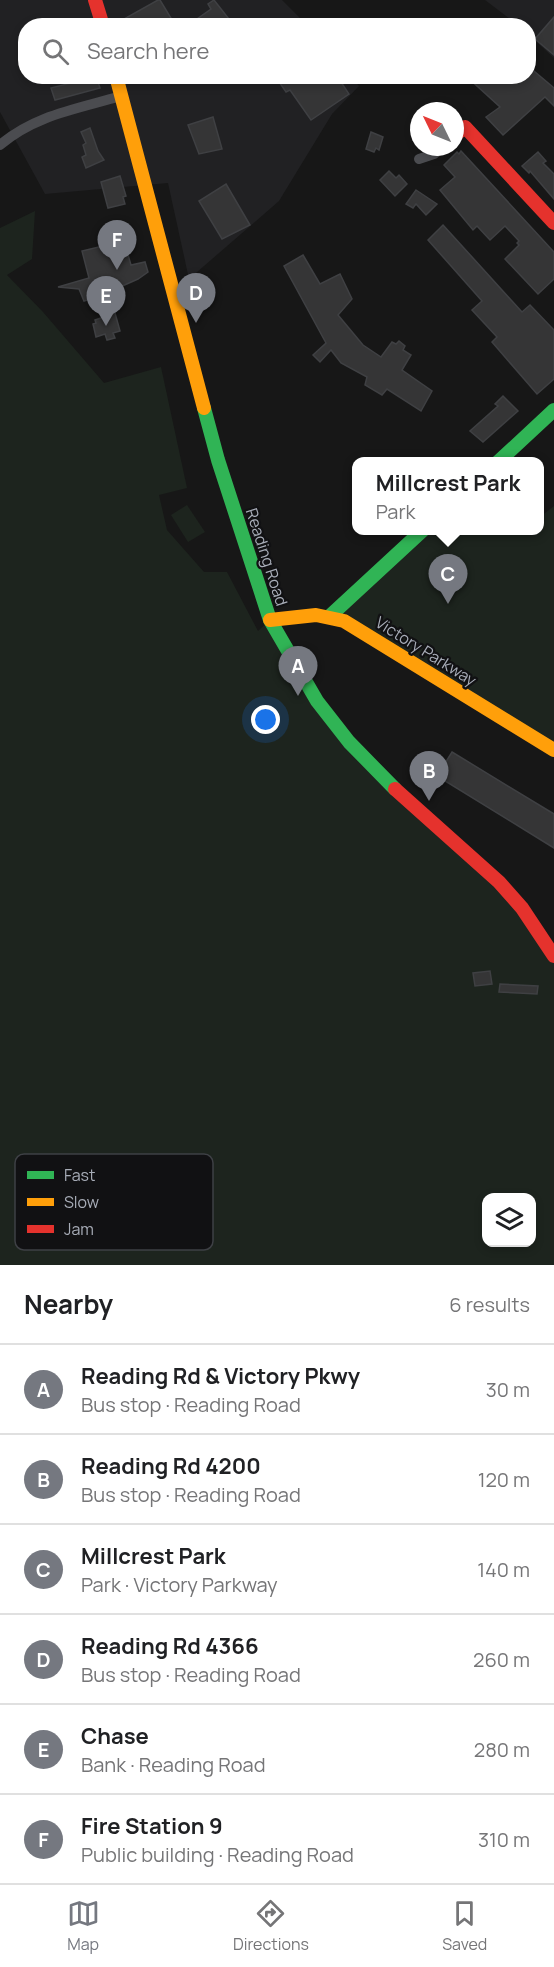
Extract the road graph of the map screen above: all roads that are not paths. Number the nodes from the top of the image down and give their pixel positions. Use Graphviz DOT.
graph roads {
  1 [pos="95,0"];
  2 [pos="101,18"];
  3 [pos="118,84"];
  4 [pos="121,96"];
  5 [pos="464,135"];
  6 [pos="0,146"];
  7 [pos="428,156"];
  8 [pos="419,159"];
  9 [pos="554,223"];
  10 [pos="554,410"];
  11 [pos="503,457"];
  12 [pos="419,535"];
  13 [pos="331,615"];
  14 [pos="270,620"];
  15 [pos="554,750"];
  16 [pos="554,956"];
  1 -- 2 [label="main road"];
  3 -- 4 [label="main road, Reading Road"];
  4 -- 6 [label="street"];
  4 -- 14 [label="main road, Reading Road"];
  5 -- 9 [label="main road"];
  7 -- 8 [label="street"];
  10 -- 11 [label="main road"];
  12 -- 13 [label="main road"];
  13 -- 14 [label="main road, Victory Parkway"];
  13 -- 15 [label="main road, Victory Parkway"];
  14 -- 16 [label="main road, Reading Road"];
}
